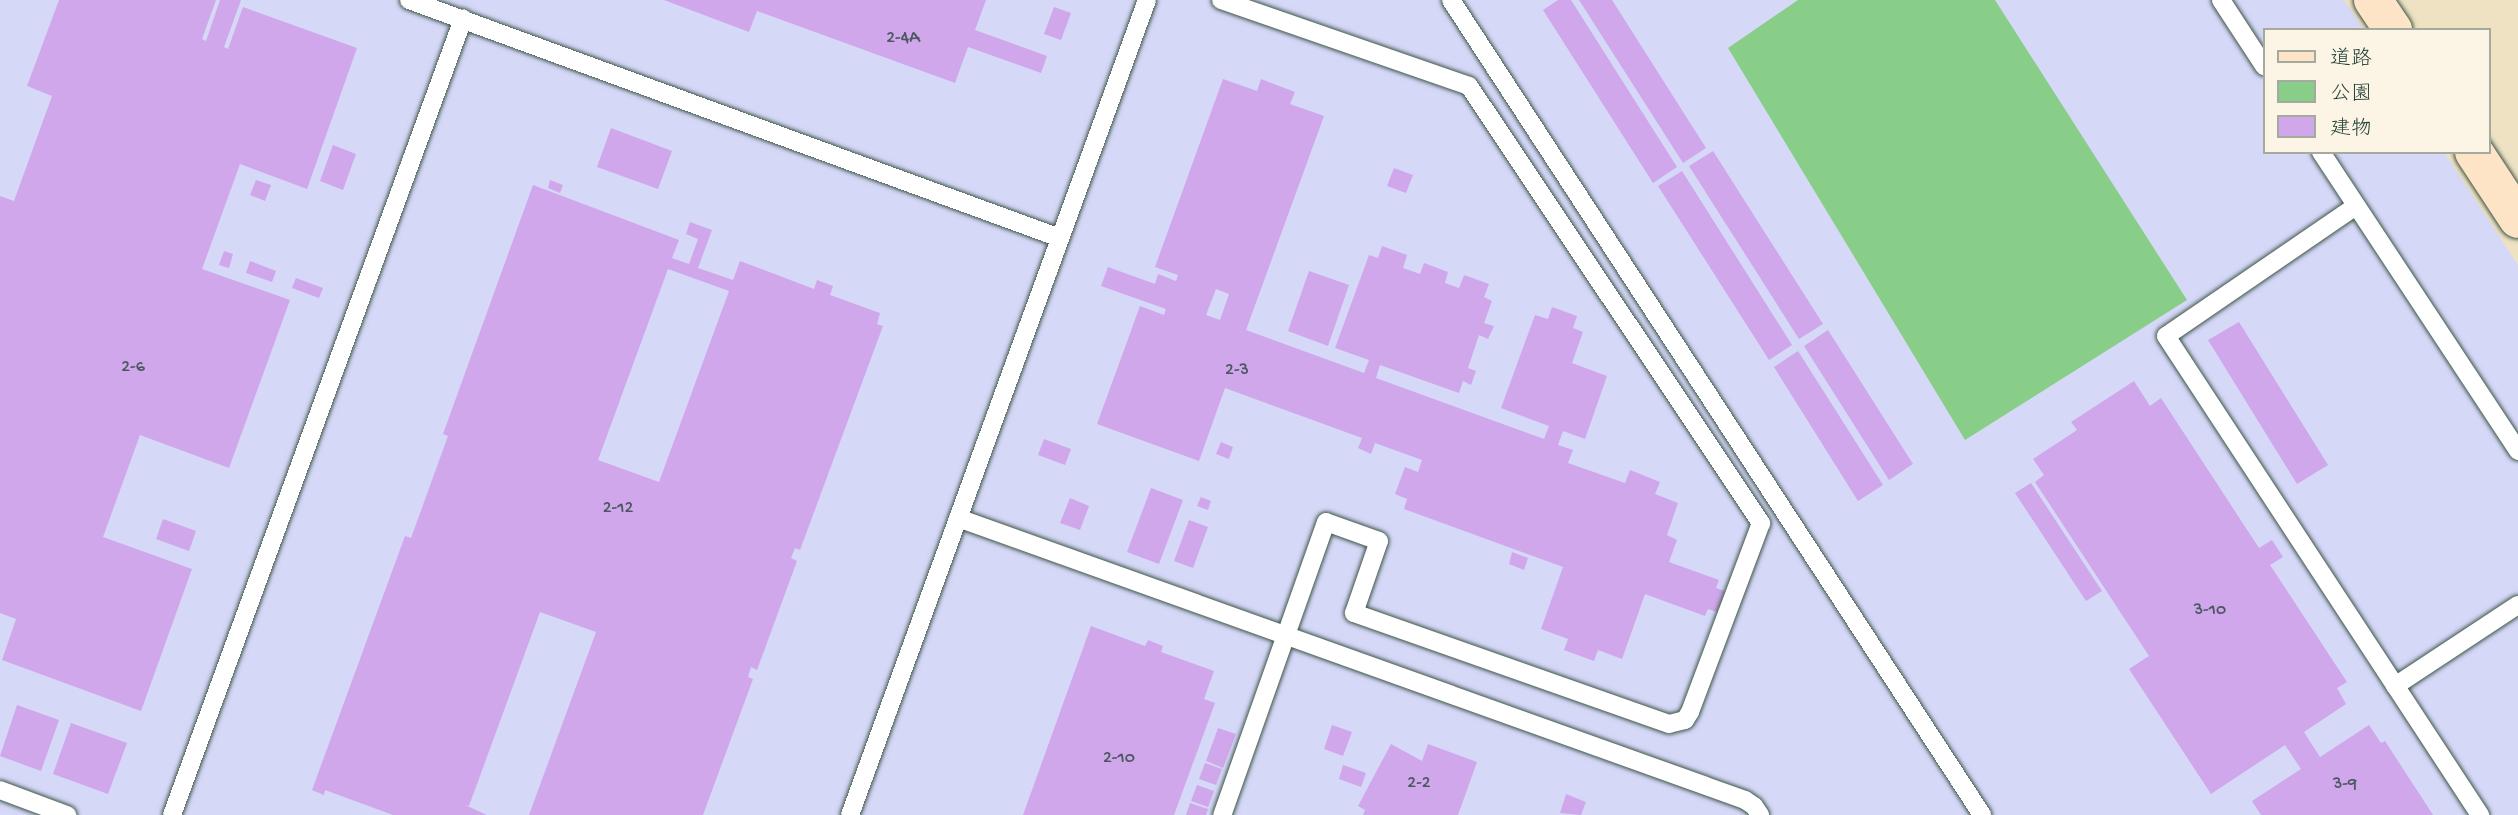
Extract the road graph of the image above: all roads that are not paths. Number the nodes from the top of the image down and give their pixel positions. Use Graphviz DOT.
graph roads {
  1 [pos="410,0"];
  2 [pos="1147,0"];
  3 [pos="1222,0"];
  4 [pos="1451,0"];
  5 [pos="2221,0"];
  6 [pos="2373,0"];
  7 [pos="463,19"];
  8 [pos="2392,28"];
  9 [pos="2262,63"];
  10 [pos="2322,154"];
  11 [pos="2475,154"];
  12 [pos="2356,206"];
  13 [pos="2518,219"];
  14 [pos="1060,238"];
  15 [pos="2518,451"];
  16 [pos="958,518"];
  17 [pos="2518,605"];
  18 [pos="1286,635"];
  19 [pos="2395,686"];
  20 [pos="0,790"];
  21 [pos="67,815"];
  22 [pos="172,815"];
  23 [pos="850,815"];
  24 [pos="1222,815"];
  25 [pos="1760,815"];
  26 [pos="1982,815"];
  27 [pos="2480,815"];
  1 -- 7 [label="lane"];
  2 -- 14 [label="lane"];
  3 -- 18 [label="lane"];
  4 -- 26 [label="lane"];
  5 -- 9 [label="lane"];
  6 -- 8 [label="street"];
  7 -- 14 [label="lane"];
  7 -- 22 [label="lane"];
  10 -- 12 [label="lane"];
  11 -- 13 [label="street"];
  12 -- 15 [label="lane"];
  12 -- 19 [label="lane"];
  14 -- 16 [label="lane"];
  16 -- 18 [label="lane"];
  16 -- 23 [label="lane"];
  17 -- 19 [label="lane"];
  18 -- 24 [label="lane"];
  18 -- 25 [label="lane"];
  19 -- 27 [label="lane"];
  20 -- 21 [label="lane"];
}
